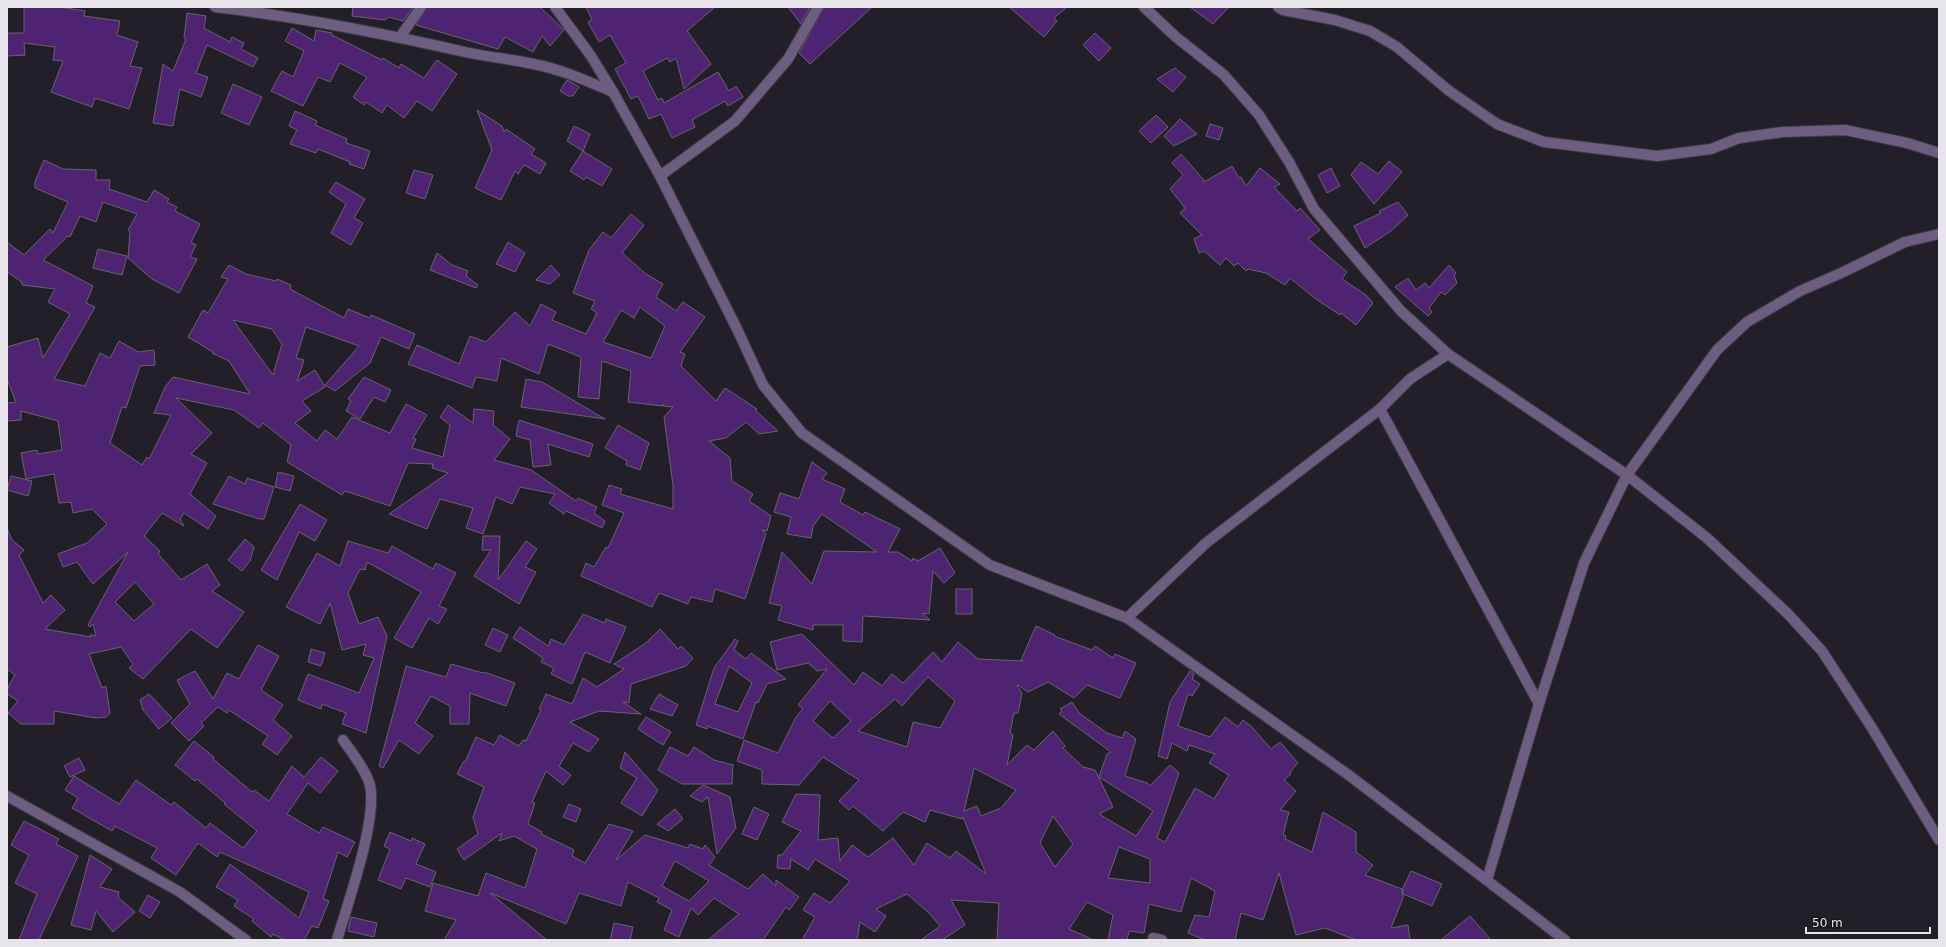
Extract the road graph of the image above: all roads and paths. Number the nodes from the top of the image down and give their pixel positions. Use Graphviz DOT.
graph roads {
  1 [pos="215,7"];
  2 [pos="420,7"];
  3 [pos="555,7"];
  4 [pos="818,7"];
  5 [pos="1144,7"];
  6 [pos="1278,7"];
  7 [pos="400,37"];
  8 [pos="613,92"];
  9 [pos="1939,154"];
  10 [pos="660,176"];
  11 [pos="1939,234"];
  12 [pos="1448,354"];
  13 [pos="1380,409"];
  14 [pos="1627,476"];
  15 [pos="1128,618"];
  16 [pos="1539,704"];
  17 [pos="343,740"];
  18 [pos="7,796"];
  19 [pos="1939,840"];
  20 [pos="1487,880"];
  21 [pos="246,940"];
  22 [pos="337,940"];
  23 [pos="1565,940"];
  1 -- 7 [label="street"];
  2 -- 7 [label="street"];
  3 -- 8 [label="street"];
  4 -- 10 [label="street"];
  5 -- 12 [label="street"];
  6 -- 9 [label="street"];
  7 -- 8 [label="street"];
  8 -- 10 [label="street"];
  10 -- 15 [label="street"];
  11 -- 14 [label="street"];
  12 -- 13 [label="street"];
  12 -- 14 [label="street"];
  13 -- 15 [label="street"];
  13 -- 16 [label="street"];
  14 -- 16 [label="street"];
  14 -- 19 [label="street"];
  15 -- 20 [label="street"];
  16 -- 20 [label="street"];
  17 -- 22 [label="street"];
  18 -- 21 [label="street"];
  20 -- 23 [label="street"];
}
